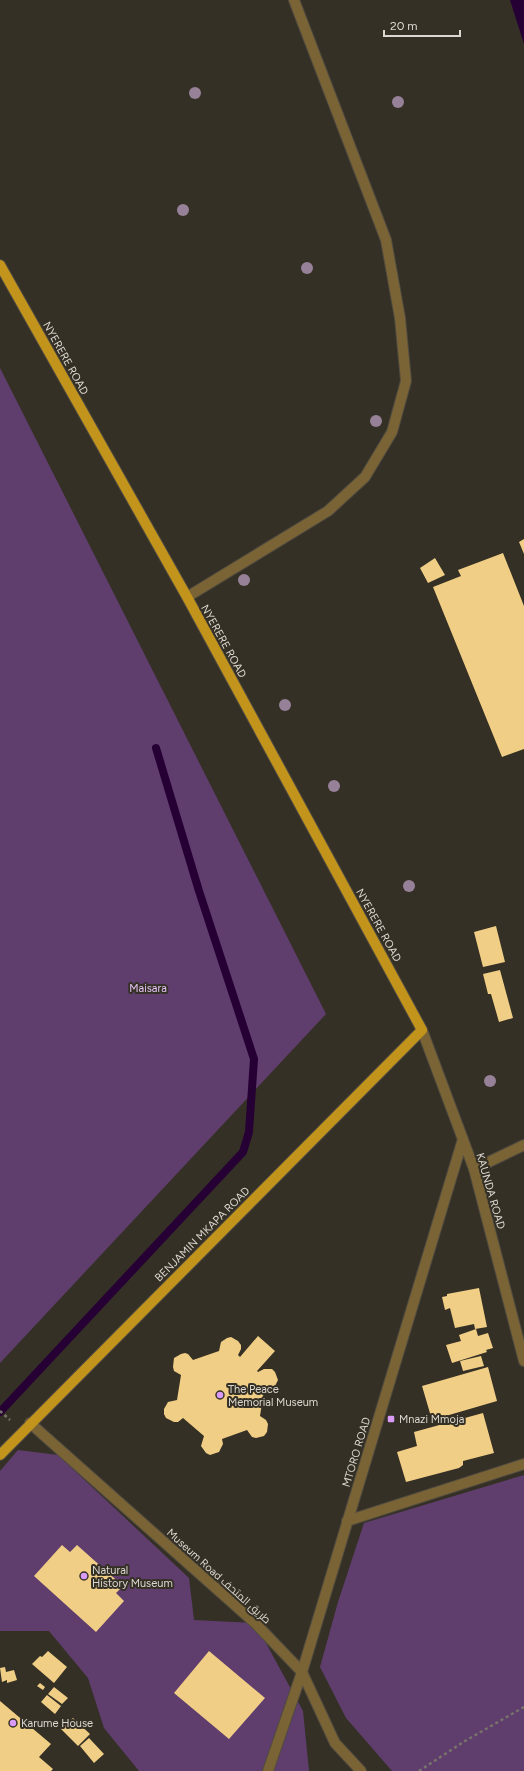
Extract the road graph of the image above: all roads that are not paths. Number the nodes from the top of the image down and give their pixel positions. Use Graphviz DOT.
graph roads {
  1 [pos="294,0"];
  2 [pos="0,265"];
  3 [pos="187,597"];
  4 [pos="422,1030"];
  5 [pos="462,1139"];
  6 [pos="524,1146"];
  7 [pos="474,1169"];
  8 [pos="524,1361"];
  9 [pos="30,1423"];
  10 [pos="0,1455"];
  11 [pos="524,1464"];
  12 [pos="348,1521"];
  13 [pos="302,1672"];
  14 [pos="268,1771"];
  15 [pos="361,1771"];
  1 -- 3 [label="street"];
  2 -- 3 [label="main road, NYERERE ROAD"];
  3 -- 4 [label="main road, NYERERE ROAD"];
  4 -- 5 [label="street, KAUNDA ROAD"];
  4 -- 9 [label="main road, BENJAMIN MKAPA ROAD"];
  5 -- 7 [label="street, KAUNDA ROAD"];
  5 -- 12 [label="street, MTORO ROAD"];
  6 -- 7 [label="street"];
  7 -- 8 [label="street, KAUNDA ROAD"];
  9 -- 10 [label="main road, BENJAMIN MKAPA ROAD"];
  9 -- 13 [label="street, Museum Road طريق المتحف"];
  11 -- 12 [label="street"];
  12 -- 13 [label="street, MTORO ROAD"];
  13 -- 14 [label="street, MTORO ROAD"];
  13 -- 15 [label="street, Museum Road طريق المتحف"];
}
